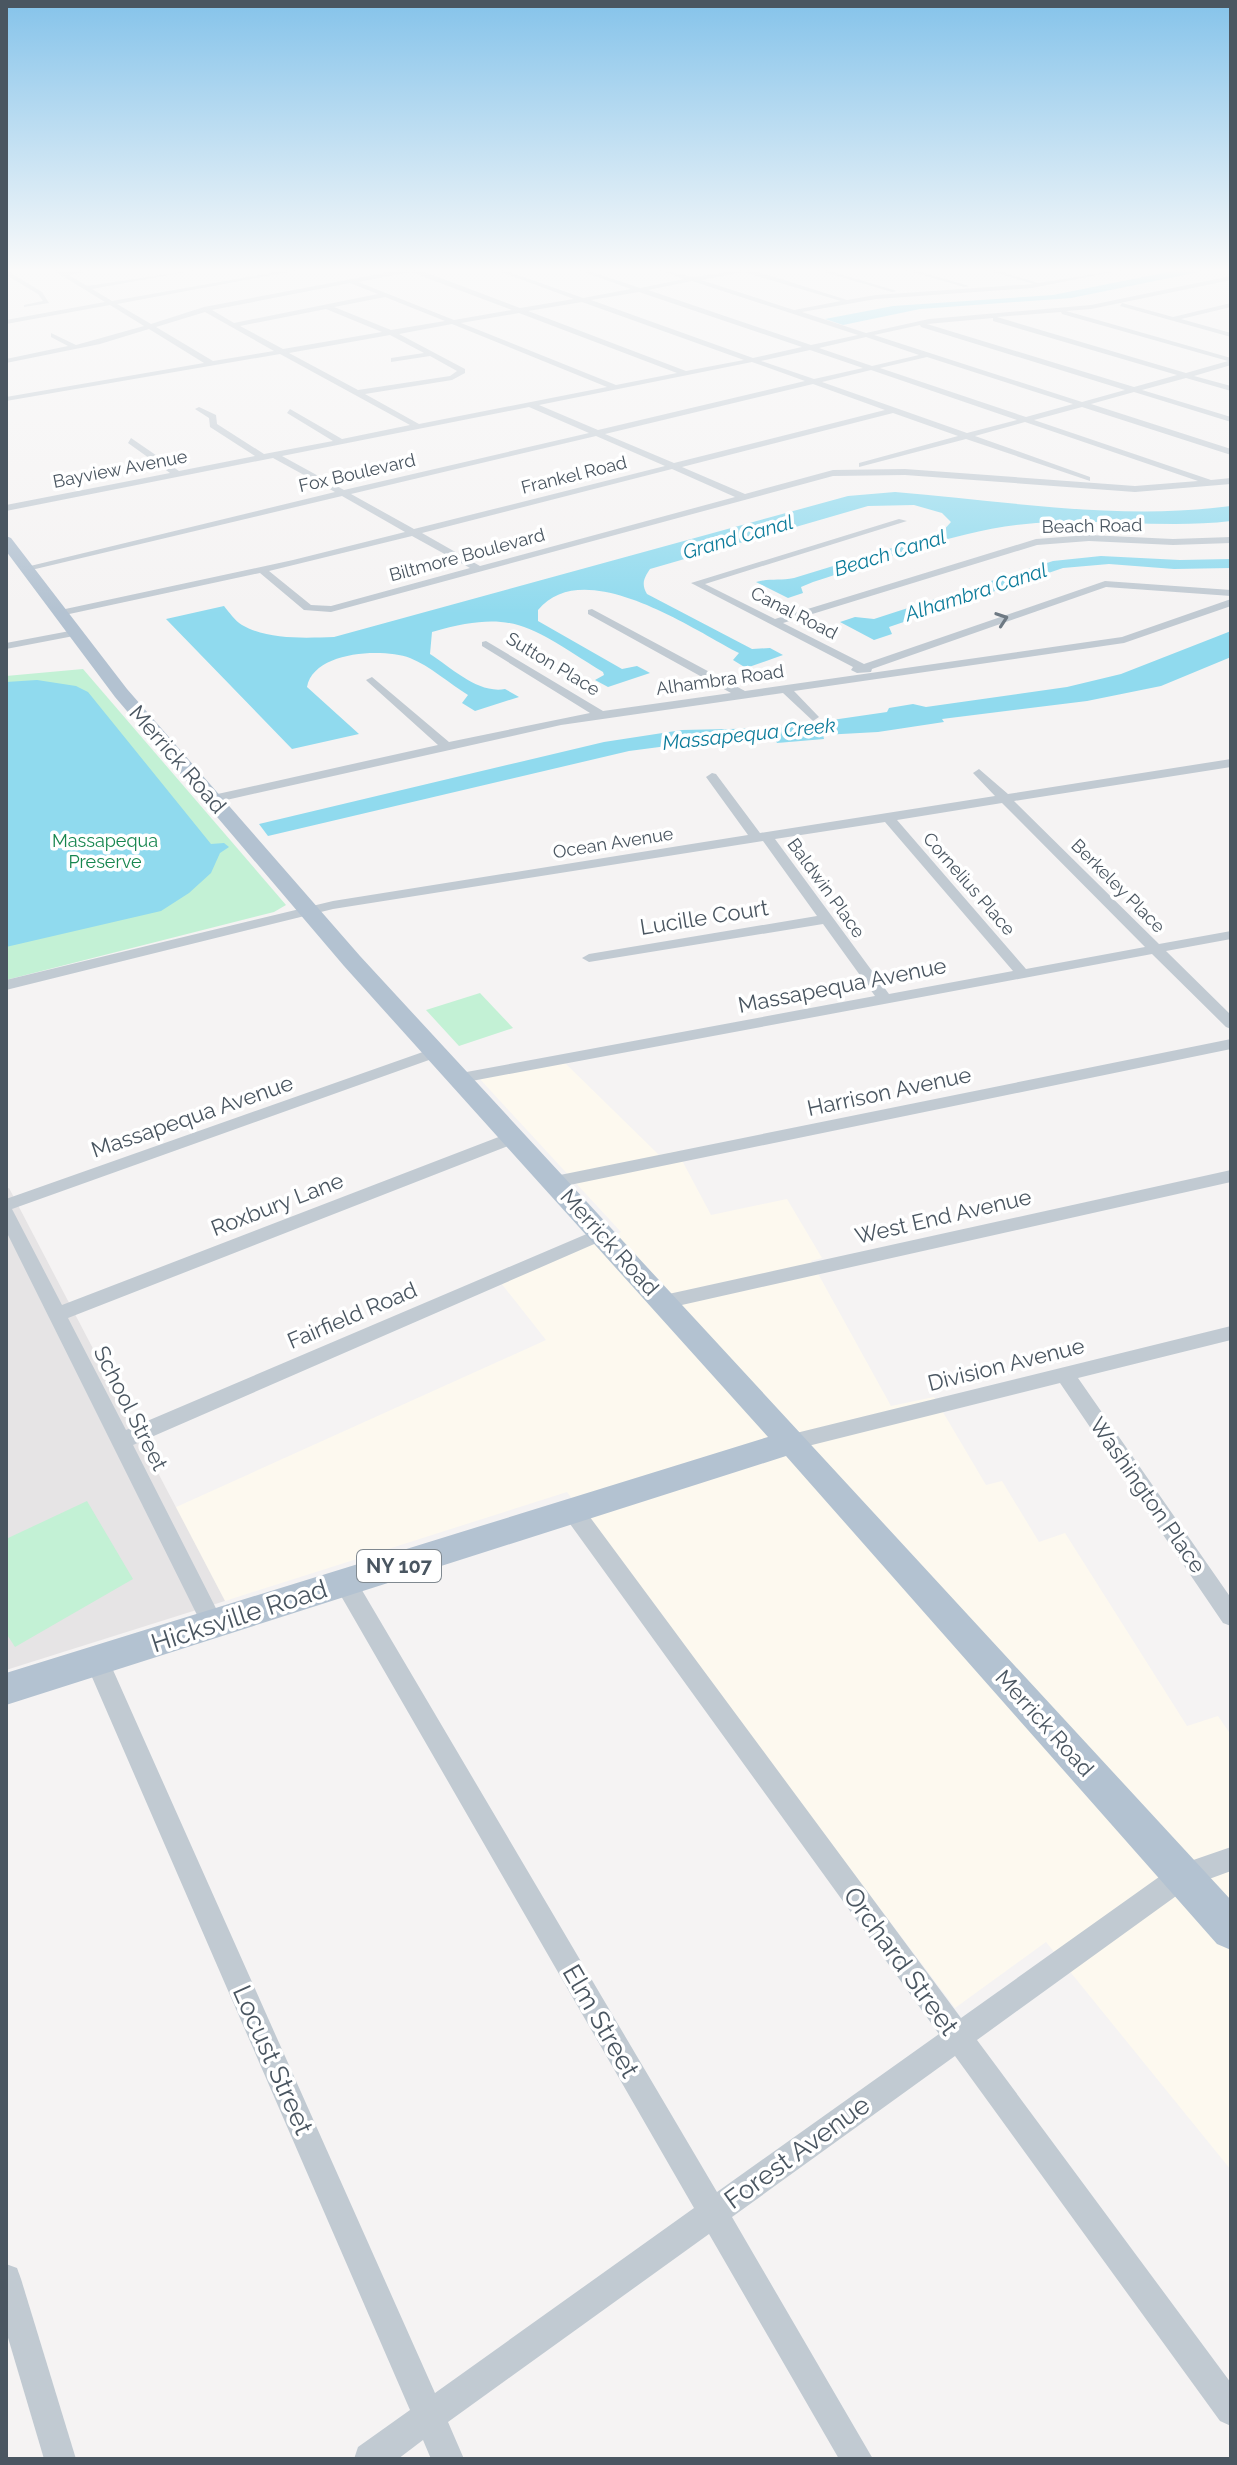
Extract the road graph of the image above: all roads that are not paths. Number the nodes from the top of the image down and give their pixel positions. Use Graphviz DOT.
graph roads {
  1 [pos="94,384"];
  2 [pos="341,384"];
  3 [pos="415,384"];
  4 [pos="608,384"];
  5 [pos="630,384"];
  6 [pos="801,384"];
  7 [pos="822,384"];
  8 [pos="919,384"];
  9 [pos="1018,384"];
  10 [pos="1119,384"];
  11 [pos="1153,384"];
  12 [pos="615,387"];
  13 [pos="1135,389"];
  14 [pos="357,393"];
  15 [pos="6,399"];
  16 [pos="530,404"];
  17 [pos="1081,404"];
  18 [pos="199,409"];
  19 [pos="894,410"];
  20 [pos="290,411"];
  21 [pos="1025,420"];
  22 [pos="1231,420"];
  23 [pos="417,426"];
  24 [pos="597,433"];
  25 [pos="967,436"];
  26 [pos="131,441"];
  27 [pos="341,442"];
  28 [pos="1231,452"];
  29 [pos="274,455"];
  30 [pos="262,457"];
  31 [pos="876,461"];
  32 [pos="673,466"];
  33 [pos="1063,471"];
  34 [pos="892,472"];
  35 [pos="833,473"];
  36 [pos="178,474"];
  37 [pos="1231,481"];
  38 [pos="1045,482"];
  39 [pos="1214,483"];
  40 [pos="1112,488"];
  41 [pos="343,493"];
  42 [pos="744,497"];
  43 [pos="6,508"];
  44 [pos="902,521"];
  45 [pos="413,533"];
  46 [pos="1231,540"];
  47 [pos="6,541"];
  48 [pos="27,568"];
  49 [pos="479,569"];
  50 [pos="262,570"];
  51 [pos="1231,593"];
  52 [pos="1231,602"];
  53 [pos="592,612"];
  54 [pos="60,613"];
  55 [pos="773,623"];
  56 [pos="75,633"];
  57 [pos="486,644"];
  58 [pos="929,645"];
  59 [pos="6,646"];
  60 [pos="968,664"];
  61 [pos="863,668"];
  62 [pos="877,675"];
  63 [pos="372,680"];
  64 [pos="816,684"];
  65 [pos="786,689"];
  66 [pos="743,695"];
  67 [pos="601,715"];
  68 [pos="813,717"];
  69 [pos="447,747"];
  70 [pos="1231,763"];
  71 [pos="979,773"];
  72 [pos="712,777"];
  73 [pos="1005,798"];
  74 [pos="213,799"];
  75 [pos="888,817"];
  76 [pos="761,837"];
  77 [pos="308,910"];
  78 [pos="826,919"];
  79 [pos="1231,935"];
  80 [pos="1156,949"];
  81 [pos="589,958"];
  82 [pos="1023,974"];
  83 [pos="6,985"];
  84 [pos="885,999"];
  85 [pos="1231,1024"];
  86 [pos="1231,1044"];
  87 [pos="437,1052"];
  88 [pos="461,1078"];
  89 [pos="515,1137"];
  90 [pos="1231,1176"];
  91 [pos="555,1182"];
  92 [pos="6,1205"];
  93 [pos="6,1213"];
  94 [pos="602,1234"];
  95 [pos="664,1302"];
  96 [pos="56,1315"];
  97 [pos="1231,1333"];
  98 [pos="1065,1374"];
  99 [pos="121,1441"];
  100 [pos="792,1442"];
  101 [pos="573,1511"];
  102 [pos="345,1582"];
  103 [pos="1231,1616"];
  104 [pos="213,1624"];
  105 [pos="97,1661"];
  106 [pos="6,1689"];
  107 [pos="1231,1859"];
  108 [pos="1182,1876"];
  109 [pos="1231,1930"];
  110 [pos="957,2037"];
  111 [pos="713,2213"];
  112 [pos="6,2279"];
  113 [pos="1231,2410"];
  114 [pos="429,2416"];
  115 [pos="60,2459"];
  116 [pos="370,2459"];
  117 [pos="448,2459"];
  118 [pos="857,2459"];
  1 -- 15 [label="street"];
  2 -- 14 [label="street"];
  3 -- 14 [label="street"];
  4 -- 12 [label="street"];
  5 -- 12 [label="street, Bayview Avenue"];
  6 -- 24 [label="street, Fox Boulevard"];
  7 -- 19 [label="street"];
  8 -- 21 [label="street"];
  9 -- 17 [label="street"];
  10 -- 13 [label="street"];
  11 -- 13 [label="street"];
  12 -- 16 [label="street, Bayview Avenue"];
  13 -- 17 [label="street"];
  13 -- 22 [label="street"];
  14 -- 23 [label="street"];
  16 -- 23 [label="street, Bayview Avenue"];
  16 -- 24 [label="street"];
  17 -- 21 [label="street"];
  17 -- 28 [label="street"];
  18 -- 30 [label="street"];
  19 -- 25 [label="street"];
  19 -- 32 [label="street, Frankel Road"];
  20 -- 27 [label="street"];
  21 -- 25 [label="street"];
  21 -- 39 [label="street"];
  23 -- 27 [label="street, Bayview Avenue"];
  24 -- 32 [label="street"];
  24 -- 41 [label="street, Fox Boulevard"];
  25 -- 31 [label="street"];
  25 -- 33 [label="street"];
  26 -- 36 [label="street"];
  27 -- 29 [label="street, Bayview Avenue"];
  29 -- 30 [label="street, Bayview Avenue"];
  29 -- 41 [label="street"];
  30 -- 36 [label="street, Bayview Avenue"];
  31 -- 34 [label="street"];
  31 -- 35 [label="street"];
  32 -- 42 [label="street"];
  32 -- 45 [label="street, Frankel Road"];
  33 -- 38 [label="street"];
  33 -- 40 [label="street"];
  34 -- 35 [label="street, Biltmore Boulevard"];
  34 -- 38 [label="street, Biltmore Boulevard"];
  35 -- 42 [label="street, Biltmore Boulevard"];
  36 -- 43 [label="street, Bayview Avenue"];
  37 -- 39 [label="street, Biltmore Boulevard"];
  38 -- 40 [label="street, Biltmore Boulevard"];
  39 -- 40 [label="street, Biltmore Boulevard"];
  41 -- 45 [label="street"];
  41 -- 48 [label="street, Fox Boulevard"];
  42 -- 49 [label="street, Biltmore Boulevard"];
  44 -- 55 [label="street, Canal Road"];
  45 -- 49 [label="street"];
  45 -- 50 [label="street, Frankel Road"];
  46 -- 55 [label="street, Beach Road"];
  47 -- 48 [label="main road, Merrick Road"];
  48 -- 54 [label="main road, Merrick Road"];
  49 -- 50 [label="street, Biltmore Boulevard"];
  50 -- 54 [label="street"];
  58 -- 51 [label="street, one-way"];
  52 -- 60 [label="street, Alhambra Road"];
  53 -- 66 [label="street"];
  54 -- 56 [label="main road, Merrick Road"];
  55 -- 61 [label="street, Canal Road"];
  56 -- 59 [label="street"];
  56 -- 74 [label="main road, Merrick Road"];
  57 -- 67 [label="street, Sutton Place"];
  58 -- 60 [label="street"];
  58 -- 61 [label="street"];
  60 -- 62 [label="street, Alhambra Road"];
  61 -- 62 [label="street, Canal Road"];
  61 -- 64 [label="street"];
  62 -- 64 [label="street, Alhambra Road"];
  63 -- 69 [label="street"];
  64 -- 65 [label="street, Alhambra Road"];
  65 -- 66 [label="street, Alhambra Road"];
  65 -- 68 [label="street"];
  66 -- 67 [label="street, Alhambra Road"];
  67 -- 69 [label="street, Alhambra Road"];
  69 -- 74 [label="street, Alhambra Road"];
  70 -- 73 [label="street, Ocean Avenue"];
  71 -- 73 [label="street, Berkeley Place"];
  72 -- 76 [label="street, Baldwin Place"];
  73 -- 75 [label="street, Ocean Avenue"];
  73 -- 80 [label="street, Berkeley Place"];
  74 -- 77 [label="main road, Merrick Road"];
  75 -- 76 [label="street, Ocean Avenue"];
  75 -- 82 [label="street, Cornelius Place"];
  76 -- 77 [label="street, Ocean Avenue"];
  76 -- 78 [label="street, Baldwin Place"];
  77 -- 83 [label="street, Ocean Avenue"];
  77 -- 87 [label="main road, Merrick Road"];
  78 -- 81 [label="street, Lucille Court"];
  78 -- 84 [label="street, Baldwin Place"];
  79 -- 80 [label="street, Massapequa Avenue"];
  80 -- 82 [label="street, Massapequa Avenue"];
  80 -- 85 [label="street, Berkeley Place"];
  82 -- 84 [label="street, Massapequa Avenue"];
  84 -- 88 [label="street, Massapequa Avenue"];
  86 -- 91 [label="street, Harrison Avenue"];
  87 -- 88 [label="main road, Merrick Road"];
  87 -- 92 [label="street, Massapequa Avenue"];
  88 -- 89 [label="main road, Merrick Road"];
  89 -- 91 [label="main road, Merrick Road"];
  89 -- 96 [label="street, Roxbury Lane"];
  90 -- 95 [label="street, West End Avenue"];
  91 -- 94 [label="main road, Merrick Road"];
  93 -- 96 [label="street, School Street"];
  94 -- 95 [label="main road, Merrick Road"];
  94 -- 99 [label="street, Fairfield Road"];
  95 -- 100 [label="main road, Merrick Road"];
  96 -- 99 [label="street, School Street"];
  97 -- 98 [label="street, Division Avenue"];
  98 -- 100 [label="street, Division Avenue"];
  98 -- 103 [label="street, Washington Place"];
  99 -- 104 [label="street, School Street"];
  100 -- 101 [label="main road, Hicksville Road / NY 107"];
  100 -- 108 [label="main road, Merrick Road"];
  101 -- 102 [label="main road, Hicksville Road / NY 107"];
  101 -- 110 [label="street, Orchard Street"];
  102 -- 104 [label="main road, Hicksville Road / NY 107"];
  102 -- 111 [label="street, Elm Street"];
  104 -- 105 [label="main road, Hicksville Road / NY 107"];
  105 -- 106 [label="main road, Hicksville Road / NY 107"];
  105 -- 114 [label="street, Locust Street"];
  107 -- 108 [label="street, Forest Avenue"];
  108 -- 109 [label="main road, Merrick Road"];
  108 -- 110 [label="street, Forest Avenue"];
  110 -- 111 [label="street, Forest Avenue"];
  110 -- 113 [label="street, Orchard Street"];
  111 -- 114 [label="street, Forest Avenue"];
  111 -- 118 [label="street, Elm Street"];
  112 -- 115 [label="street"];
  114 -- 116 [label="street, Forest Avenue"];
  114 -- 117 [label="street, Locust Street"];
}
